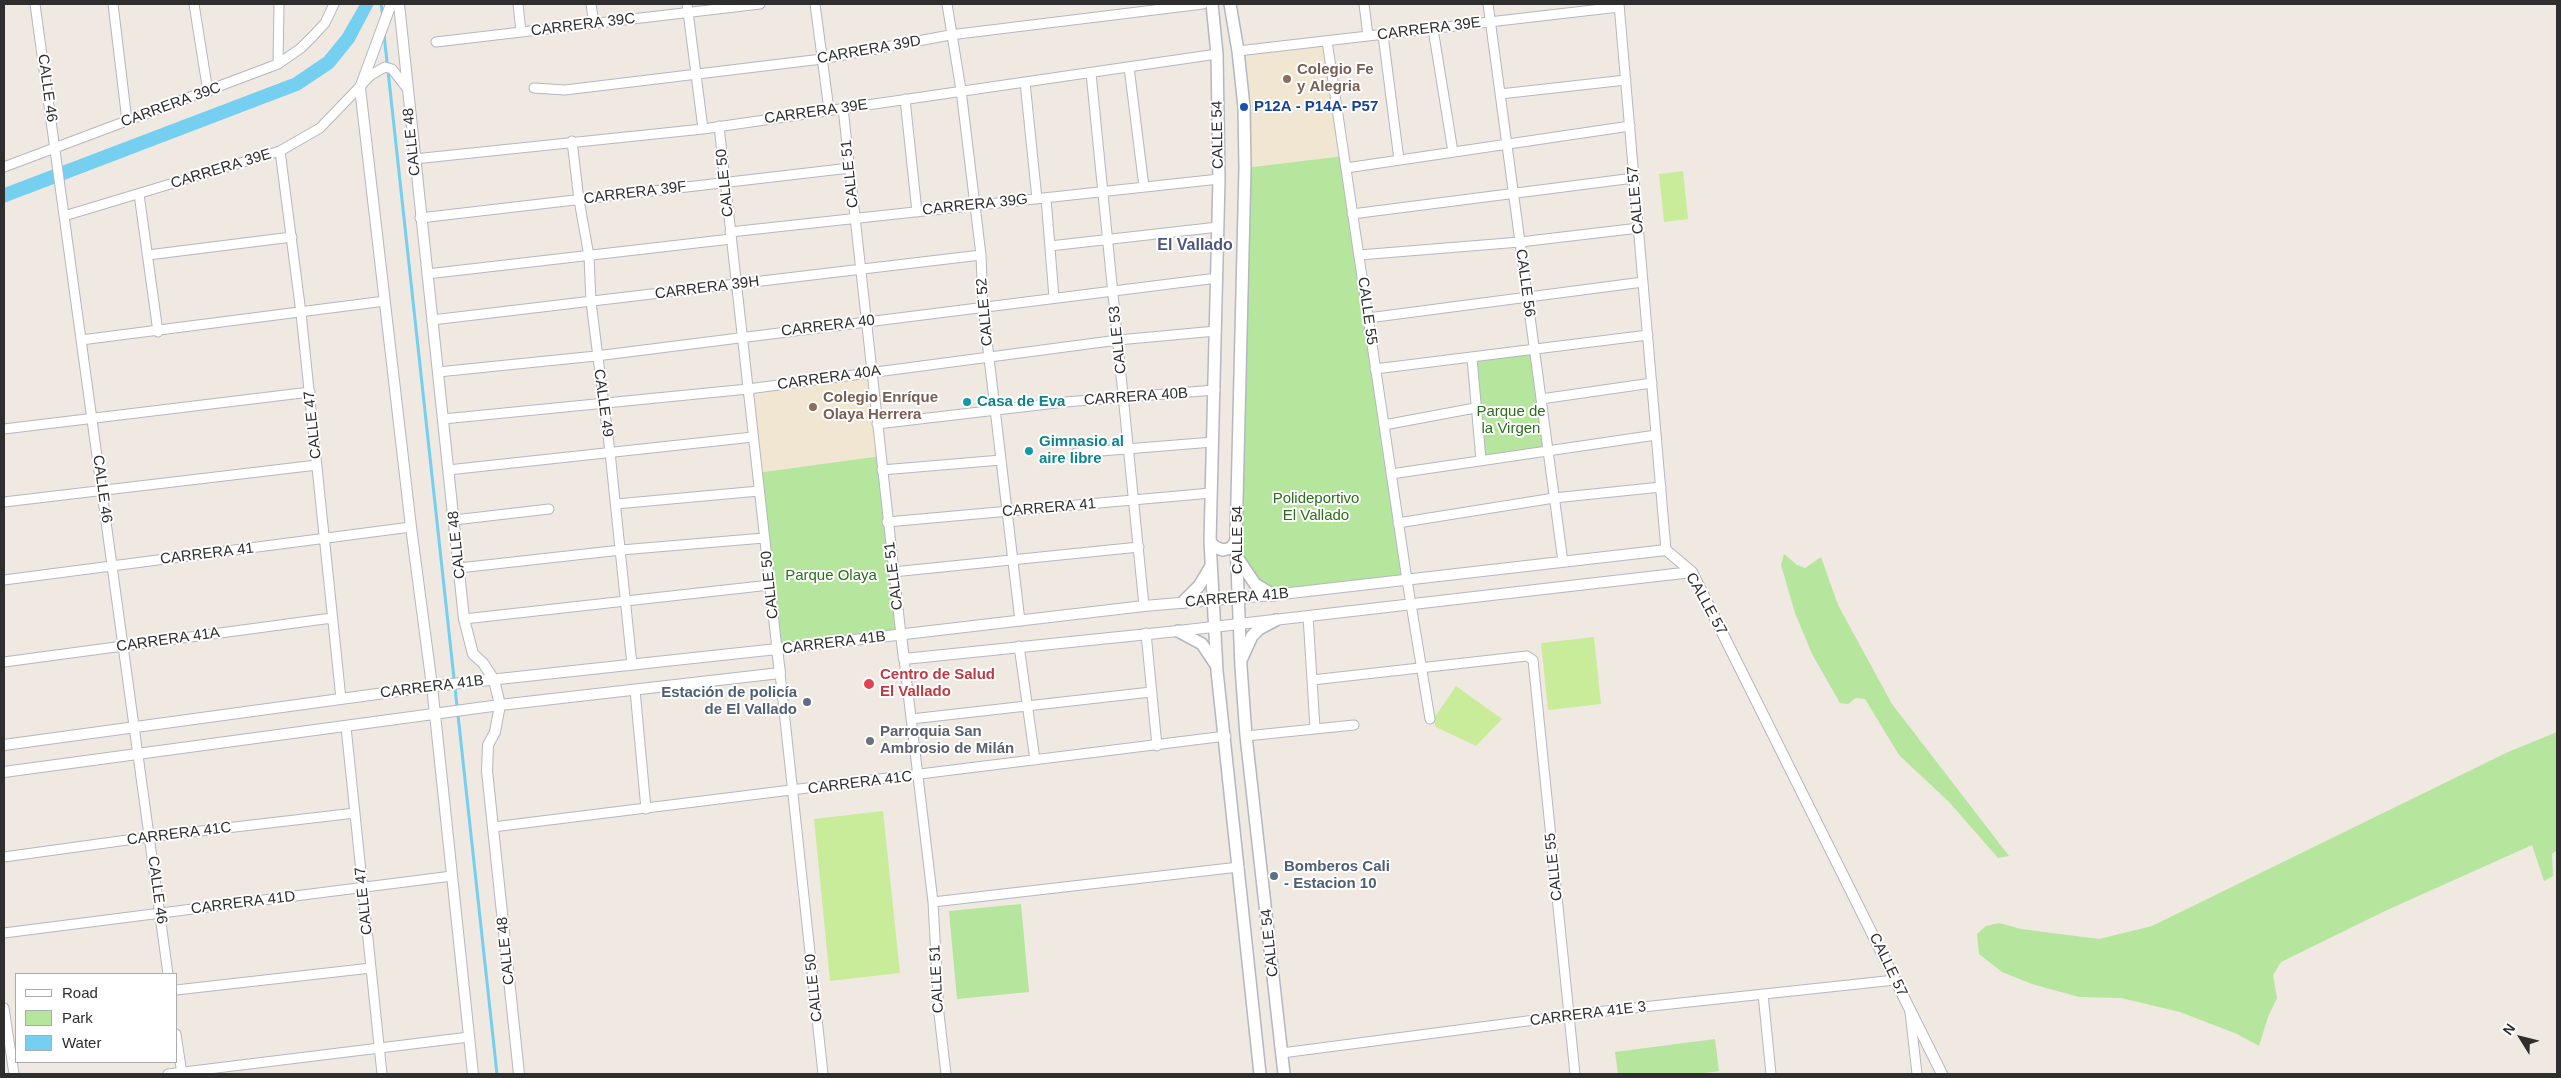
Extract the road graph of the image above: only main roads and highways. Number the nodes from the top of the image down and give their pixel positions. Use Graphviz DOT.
graph roads {
  1 [pos="1212,4"];
  2 [pos="1230,4"];
  3 [pos="1210,541"];
  4 [pos="1236,541"];
  5 [pos="1237,556"];
  6 [pos="1212,564"];
  7 [pos="1273,595"];
  8 [pos="1183,602"];
  9 [pos="1276,620"];
  10 [pos="1178,631"];
  11 [pos="1241,667"];
  12 [pos="1218,671"];
  13 [pos="1260,1074"];
  14 [pos="1284,1074"];
  1 -- 3 [label="main road, CALLE 54"];
  2 -- 4 [label="main road, CALLE 54"];
  3 -- 4 [label="main road"];
  3 -- 6 [label="main road, CALLE 54"];
  4 -- 5 [label="main road, CALLE 54"];
  5 -- 7 [label="main road"];
  5 -- 11 [label="main road, CALLE 54"];
  6 -- 8 [label="main road"];
  6 -- 12 [label="main road, CALLE 54"];
  9 -- 11 [label="main road"];
  10 -- 12 [label="main road"];
  11 -- 14 [label="main road, CALLE 54"];
  12 -- 13 [label="main road, CALLE 54"];
}
